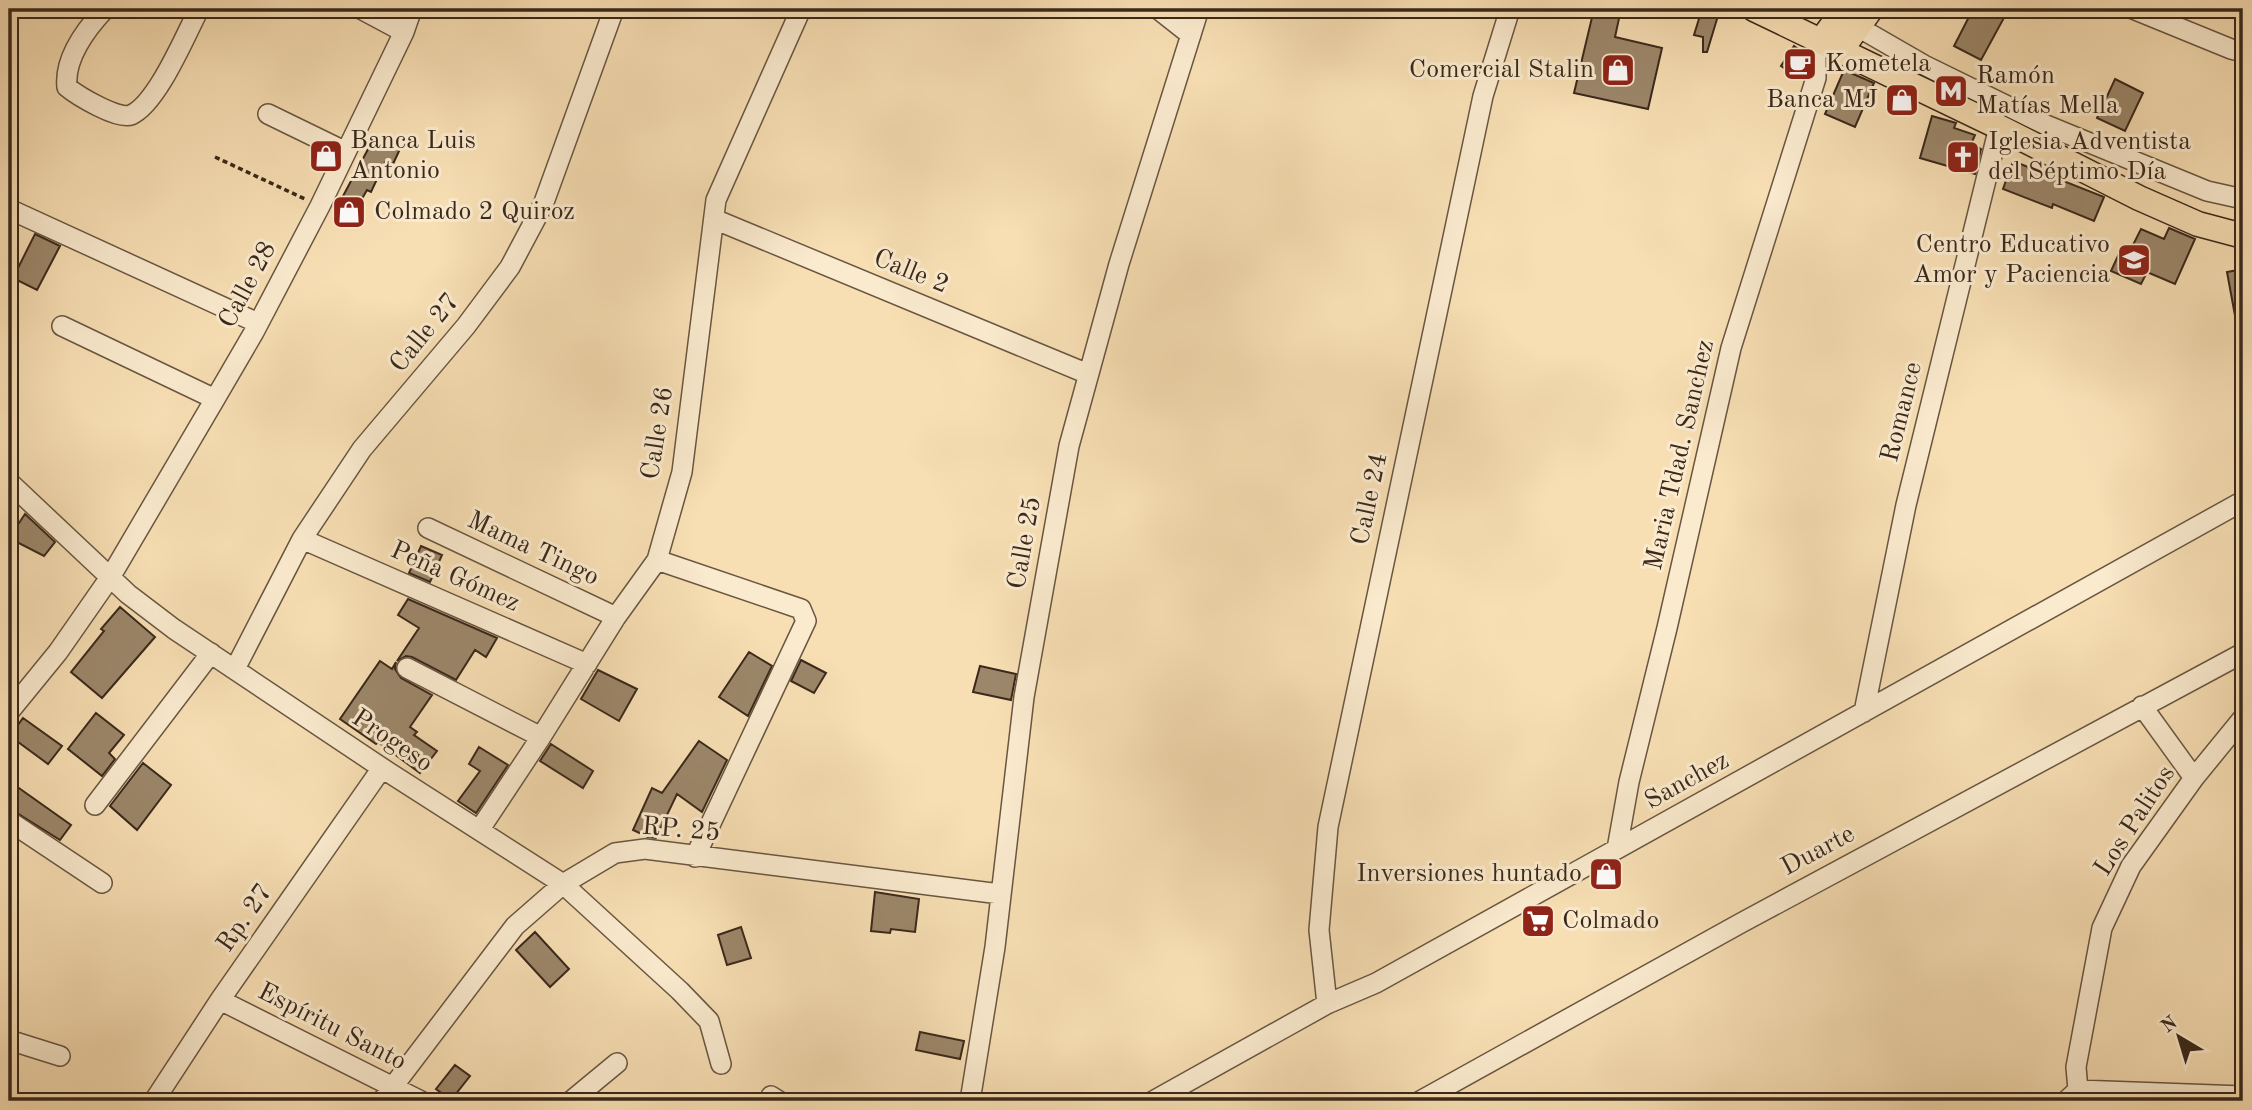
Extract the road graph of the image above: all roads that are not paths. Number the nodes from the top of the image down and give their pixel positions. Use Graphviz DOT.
graph roads {
  1 [pos="105,9"];
  2 [pos="199,9"];
  3 [pos="361,9"];
  4 [pos="412,9"];
  5 [pos="614,9"];
  6 [pos="801,9"];
  7 [pos="1158,9"];
  8 [pos="1199,9"];
  9 [pos="1510,9"];
  10 [pos="1754,9"];
  11 [pos="2133,9"];
  12 [pos="1856,13"];
  13 [pos="404,32"];
  14 [pos="1191,35"];
  15 [pos="1830,46"];
  16 [pos="2243,52"];
  17 [pos="268,114"];
  18 [pos="1999,127"];
  19 [pos="346,152"];
  20 [pos="2243,199"];
  21 [pos="9,209"];
  22 [pos="714,219"];
  23 [pos="2243,236"];
  24 [pos="258,323"];
  25 [pos="62,326"];
  26 [pos="1088,374"];
  27 [pos="215,399"];
  28 [pos="9,482"];
  29 [pos="2243,501"];
  30 [pos="428,528"];
  31 [pos="302,539"];
  32 [pos="657,560"];
  33 [pos="111,576"];
  34 [pos="616,617"];
  35 [pos="211,653"];
  36 [pos="2243,653"];
  37 [pos="587,664"];
  38 [pos="407,668"];
  39 [pos="235,669"];
  40 [pos="2142,706"];
  41 [pos="9,712"];
  42 [pos="1864,712"];
  43 [pos="2243,718"];
  44 [pos="541,737"];
  45 [pos="382,768"];
  46 [pos="2194,778"];
  47 [pos="95,805"];
  48 [pos="9,821"];
  49 [pos="480,829"];
  50 [pos="1617,849"];
  51 [pos="695,857"];
  52 [pos="102,883"];
  53 [pos="563,884"];
  54 [pos="1000,894"];
  55 [pos="220,1000"];
  56 [pos="1327,1004"];
  57 [pos="9,1040"];
  58 [pos="60,1056"];
  59 [pos="617,1063"];
  60 [pos="721,1064"];
  61 [pos="387,1094"];
  62 [pos="2072,1095"];
  63 [pos="2243,1096"];
  64 [pos="154,1101"];
  65 [pos="421,1101"];
  66 [pos="570,1101"];
  67 [pos="970,1101"];
  68 [pos="1153,1101"];
  69 [pos="1420,1101"];
  1 -- 2 [label="street"];
  3 -- 13 [label="street"];
  4 -- 13 [label="street, Calle 28"];
  5 -- 31 [label="street, Calle 27"];
  6 -- 22 [label="street, Calle 26"];
  7 -- 14 [label="street"];
  8 -- 14 [label="street, Calle 25"];
  9 -- 56 [label="street, Calle 24"];
  10 -- 15 [label="main road"];
  11 -- 16 [label="street"];
  12 -- 15 [label="main road"];
  12 -- 20 [label="street"];
  13 -- 19 [label="street, Calle 28"];
  14 -- 26 [label="street, Calle 25"];
  15 -- 18 [label="main road"];
  15 -- 50 [label="street, Maria Tdad. Sanchez"];
  17 -- 19 [label="street"];
  18 -- 23 [label="main road"];
  18 -- 42 [label="street, Romance"];
  19 -- 24 [label="street, Calle 28"];
  21 -- 24 [label="street"];
  22 -- 26 [label="street, Calle 2"];
  22 -- 32 [label="street, Calle 26"];
  24 -- 27 [label="street, Calle 28"];
  25 -- 27 [label="street"];
  26 -- 54 [label="street, Calle 25"];
  27 -- 33 [label="street, Calle 28"];
  28 -- 33 [label="street, Progeso"];
  29 -- 42 [label="street, Sanchez"];
  30 -- 34 [label="street, Mama Tingo"];
  31 -- 37 [label="street, Peña Gómez"];
  31 -- 39 [label="street, Calle 27"];
  32 -- 34 [label="street, Calle 26"];
  32 -- 51 [label="street"];
  33 -- 35 [label="street, Progeso"];
  33 -- 41 [label="street, Calle 28"];
  34 -- 37 [label="street, Calle 26"];
  35 -- 39 [label="street, Progeso"];
  35 -- 47 [label="street"];
  36 -- 40 [label="street, Duarte"];
  37 -- 44 [label="street, Calle 26"];
  38 -- 44 [label="street"];
  39 -- 45 [label="street, Progeso"];
  40 -- 46 [label="street"];
  40 -- 69 [label="street, Duarte"];
  42 -- 50 [label="street, Sanchez"];
  43 -- 46 [label="street, Los Palitos"];
  44 -- 49 [label="street, Calle 26"];
  45 -- 49 [label="street, Progeso"];
  45 -- 55 [label="street, Rp. 27"];
  46 -- 62 [label="street, Los Palitos"];
  48 -- 52 [label="street"];
  49 -- 53 [label="street, Progeso"];
  50 -- 56 [label="street, Sanchez"];
  51 -- 53 [label="street, RP. 25"];
  51 -- 54 [label="street, RP. 25"];
  53 -- 60 [label="street, Progeso"];
  53 -- 61 [label="street, RP. 25"];
  54 -- 67 [label="street, Calle 25"];
  55 -- 61 [label="street, Espíritu Santo"];
  55 -- 64 [label="street, Rp. 27"];
  56 -- 68 [label="street, Sanchez"];
  57 -- 58 [label="street"];
  59 -- 66 [label="street"];
  61 -- 65 [label="street, Espíritu Santo"];
  62 -- 63 [label="street"];
}
